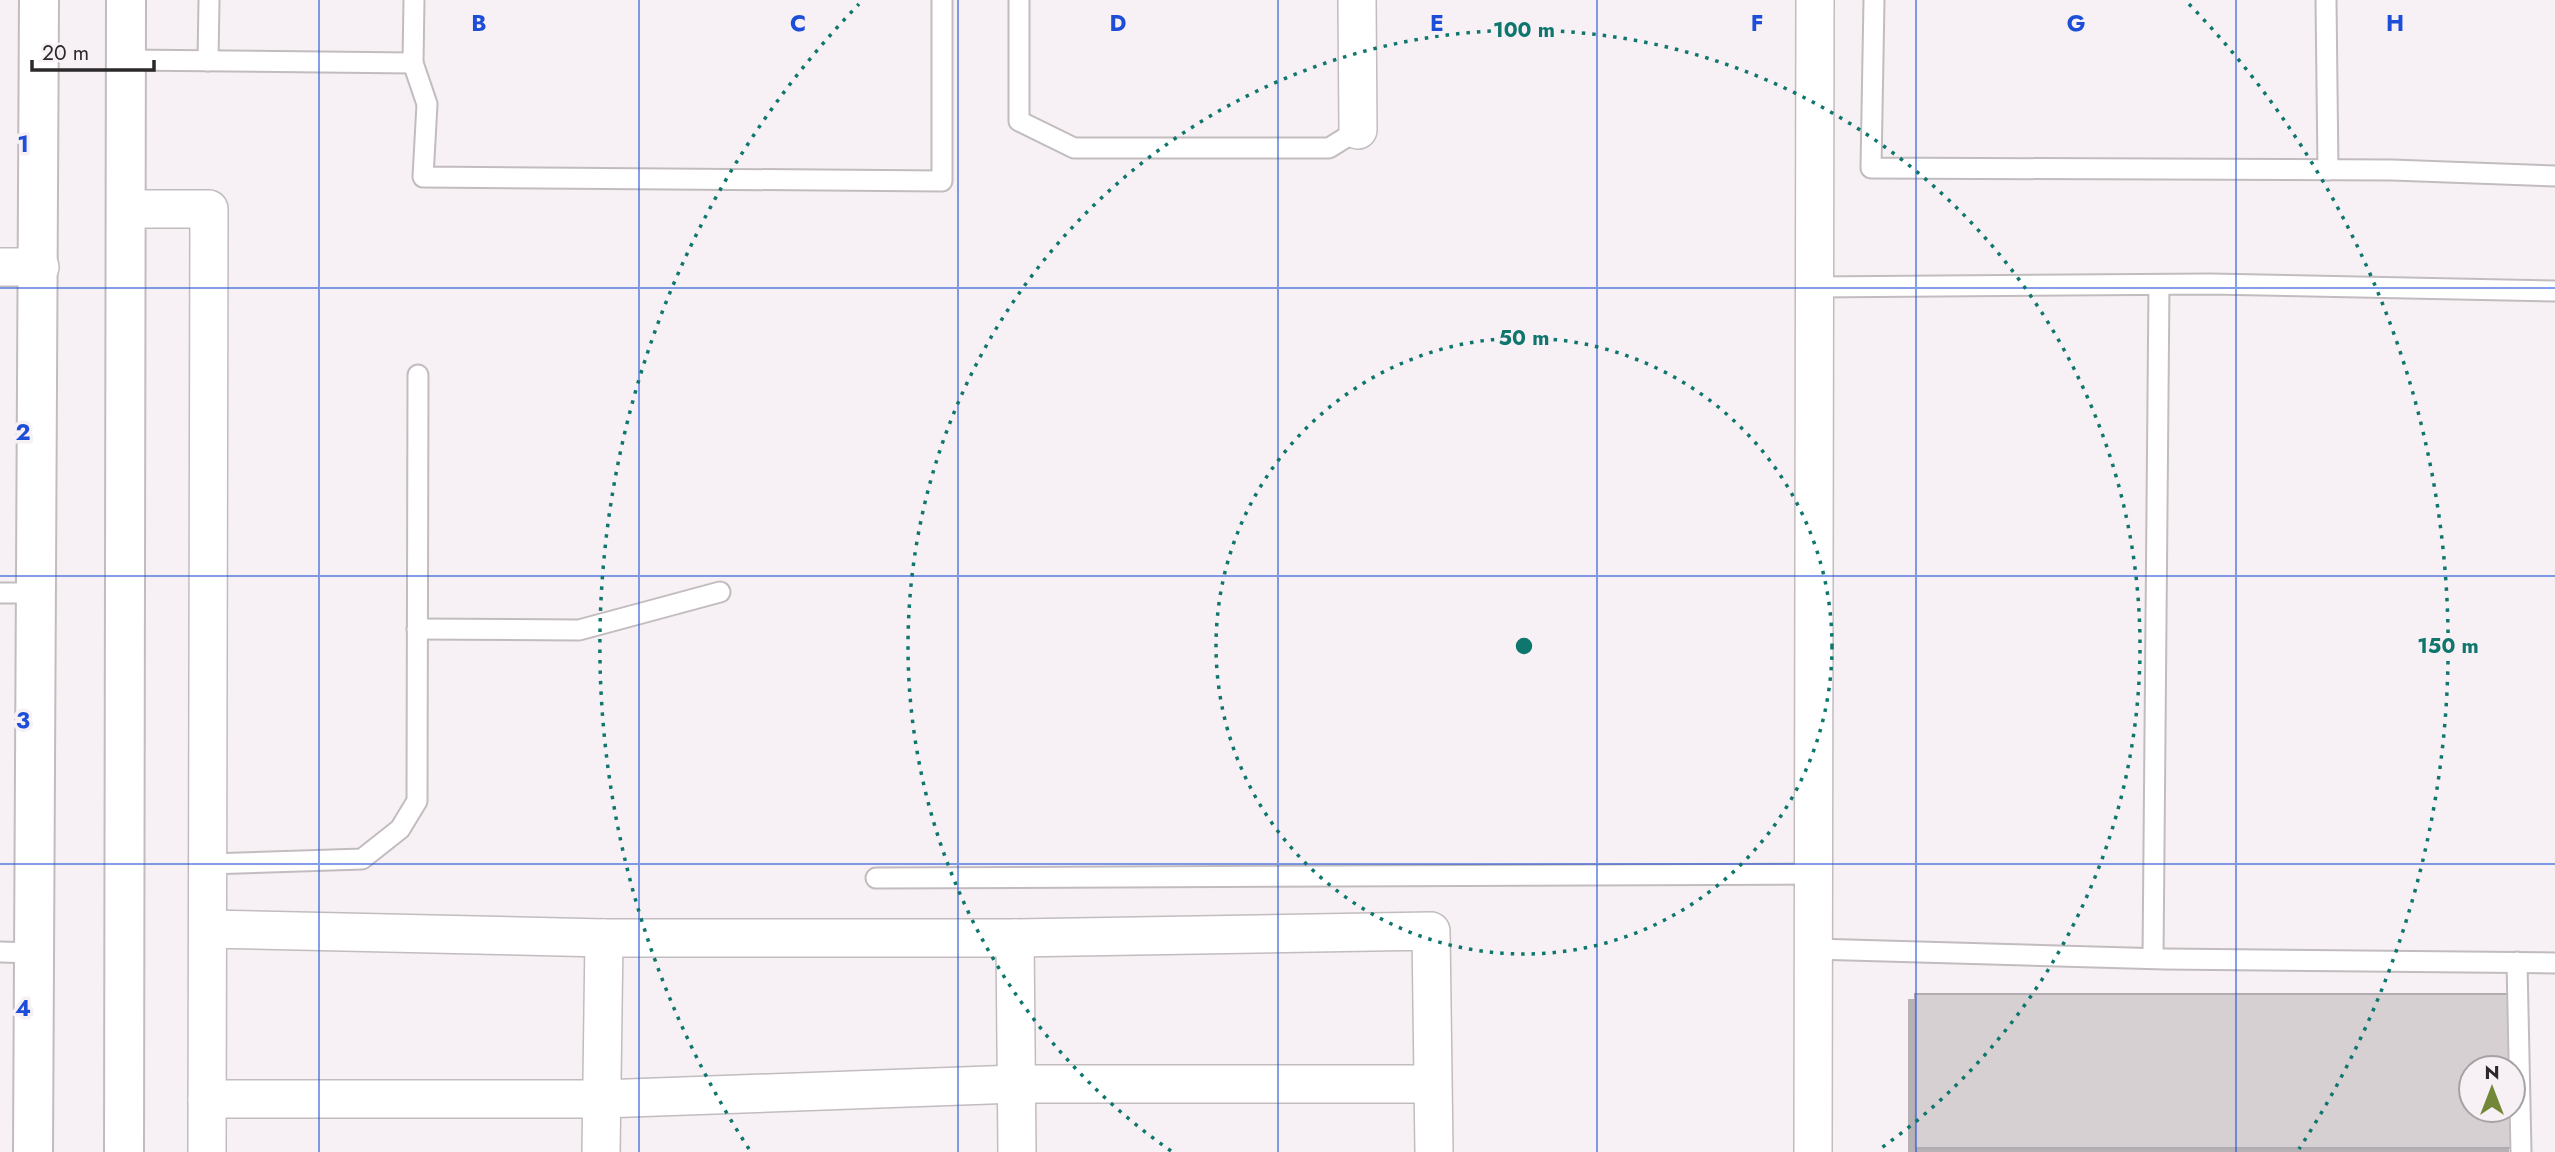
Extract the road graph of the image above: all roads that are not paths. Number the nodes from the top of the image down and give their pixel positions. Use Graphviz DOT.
graph roads {
  1 [pos="39,0"];
  2 [pos="126,0"];
  3 [pos="209,0"];
  4 [pos="414,0"];
  5 [pos="942,0"];
  6 [pos="1018,0"];
  7 [pos="1357,0"];
  8 [pos="1815,0"];
  9 [pos="1874,0"];
  10 [pos="2326,0"];
  11 [pos="126,60"];
  12 [pos="208,61"];
  13 [pos="413,63"];
  14 [pos="1357,130"];
  15 [pos="2328,170"];
  16 [pos="2555,176"];
  17 [pos="126,209"];
  18 [pos="0,267"];
  19 [pos="40,267"];
  20 [pos="2159,285"];
  21 [pos="1814,287"];
  22 [pos="2555,291"];
  23 [pos="418,375"];
  24 [pos="720,592"];
  25 [pos="0,593"];
  26 [pos="38,593"];
  27 [pos="417,629"];
  28 [pos="208,864"];
  29 [pos="1814,874"];
  30 [pos="876,878"];
  31 [pos="208,929"];
  32 [pos="604,938"];
  33 [pos="1015,938"];
  34 [pos="1814,949"];
  35 [pos="17,953"];
  36 [pos="2152,958"];
  37 [pos="2517,962"];
  38 [pos="2555,963"];
  39 [pos="1016,1084"];
  40 [pos="1432,1084"];
  41 [pos="207,1099"];
  42 [pos="602,1099"];
  43 [pos="33,1152"];
  44 [pos="124,1152"];
  45 [pos="206,1152"];
  46 [pos="601,1152"];
  47 [pos="1017,1152"];
  48 [pos="1434,1152"];
  49 [pos="1813,1152"];
  50 [pos="2521,1152"];
  1 -- 19 [label="street"];
  2 -- 11 [label="street"];
  3 -- 12 [label="lane"];
  4 -- 13 [label="lane"];
  5 -- 13 [label="lane"];
  6 -- 14 [label="lane"];
  7 -- 14 [label="street"];
  8 -- 21 [label="street"];
  9 -- 15 [label="lane"];
  10 -- 15 [label="lane"];
  11 -- 12 [label="lane"];
  11 -- 17 [label="street"];
  12 -- 13 [label="lane"];
  15 -- 16 [label="lane"];
  17 -- 28 [label="street"];
  17 -- 44 [label="street"];
  18 -- 19 [label="street"];
  19 -- 26 [label="street"];
  20 -- 21 [label="lane"];
  20 -- 22 [label="lane"];
  20 -- 36 [label="lane"];
  21 -- 29 [label="street"];
  23 -- 27 [label="lane"];
  24 -- 27 [label="lane"];
  25 -- 26 [label="lane"];
  26 -- 35 [label="street"];
  27 -- 28 [label="lane"];
  28 -- 31 [label="street"];
  29 -- 30 [label="lane"];
  29 -- 34 [label="street"];
  31 -- 32 [label="street"];
  31 -- 41 [label="street"];
  32 -- 33 [label="street"];
  32 -- 42 [label="street"];
  33 -- 39 [label="street"];
  33 -- 40 [label="street"];
  34 -- 36 [label="lane"];
  34 -- 49 [label="street"];
  35 -- 43 [label="street"];
  36 -- 37 [label="lane"];
  37 -- 38 [label="lane"];
  37 -- 50 [label="lane"];
  39 -- 40 [label="street"];
  39 -- 42 [label="street"];
  39 -- 47 [label="street"];
  40 -- 48 [label="street"];
  41 -- 42 [label="street"];
  41 -- 45 [label="street"];
  42 -- 46 [label="street"];
}
